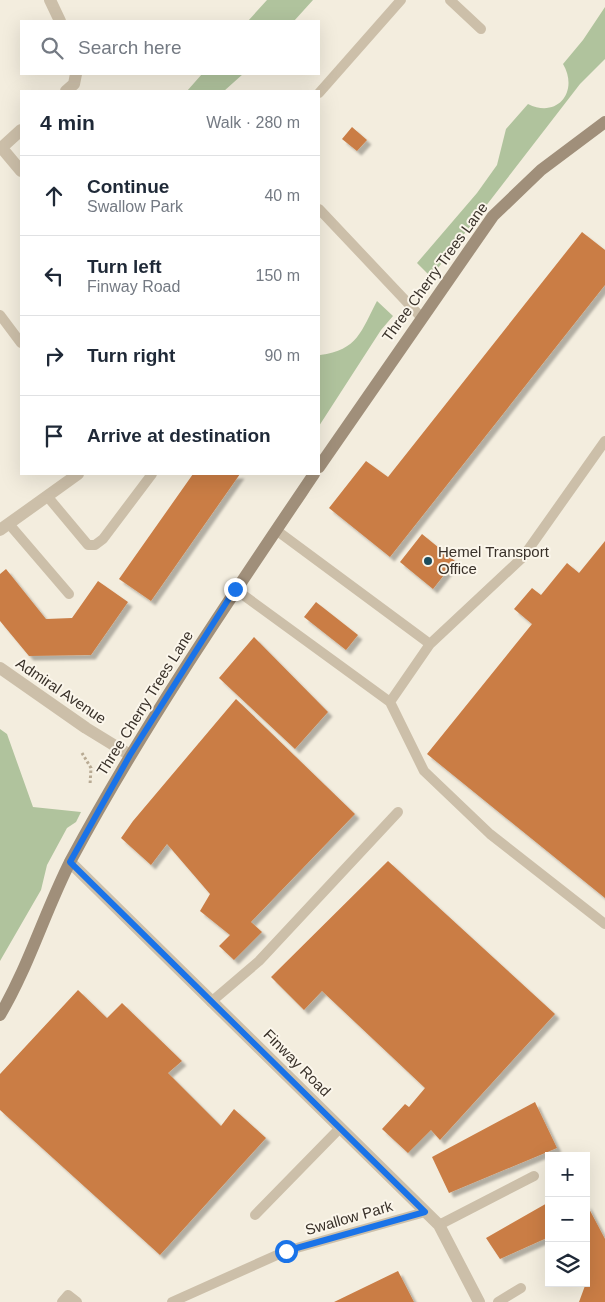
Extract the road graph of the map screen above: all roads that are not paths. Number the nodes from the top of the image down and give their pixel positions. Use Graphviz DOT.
graph roads {
  1 [pos="50,0"];
  2 [pos="401,0"];
  3 [pos="450,0"];
  4 [pos="60,20"];
  5 [pos="481,29"];
  6 [pos="76,75"];
  7 [pos="67,90"];
  8 [pos="320,92"];
  9 [pos="604,126"];
  10 [pos="20,131"];
  11 [pos="1,148"];
  12 [pos="20,170"];
  13 [pos="320,210"];
  14 [pos="0,315"];
  15 [pos="421,317"];
  16 [pos="20,342"];
  17 [pos="605,440"];
  18 [pos="320,466"];
  19 [pos="77,475"];
  20 [pos="151,475"];
  21 [pos="313,475"];
  22 [pos="47,496"];
  23 [pos="5,527"];
  24 [pos="276,530"];
  25 [pos="235,589"];
  26 [pos="69,594"];
  27 [pos="430,644"];
  28 [pos="0,668"];
  29 [pos="390,702"];
  30 [pos="130,755"];
  31 [pos="398,812"];
  32 [pos="70,862"];
  33 [pos="605,924"];
  34 [pos="211,1002"];
  35 [pos="0,1015"];
  36 [pos="340,1128"];
  37 [pos="534,1176"];
  38 [pos="425,1212"];
  39 [pos="255,1216"];
  40 [pos="439,1225"];
  41 [pos="521,1288"];
  42 [pos="62,1302"];
  43 [pos="78,1302"];
  44 [pos="172,1302"];
  45 [pos="479,1302"];
  46 [pos="498,1302"];
  1 -- 4 [label="street"];
  2 -- 8 [label="lane"];
  3 -- 5 [label="lane"];
  6 -- 7 [label="street"];
  9 -- 15 [label="street, Three Cherry Trees Lane"];
  10 -- 11 [label="street"];
  11 -- 12 [label="street"];
  13 -- 15 [label="lane"];
  14 -- 16 [label="lane"];
  15 -- 18 [label="street, Three Cherry Trees Lane"];
  17 -- 27 [label="lane"];
  19 -- 22 [label="street"];
  20 -- 22 [label="lane"];
  21 -- 24 [label="street, Three Cherry Trees Lane"];
  22 -- 23 [label="street"];
  23 -- 26 [label="lane"];
  24 -- 25 [label="street, Three Cherry Trees Lane"];
  24 -- 27 [label="lane"];
  25 -- 29 [label="lane"];
  25 -- 30 [label="street, Three Cherry Trees Lane"];
  27 -- 29 [label="lane"];
  28 -- 30 [label="street, Admiral Avenue"];
  29 -- 33 [label="lane"];
  30 -- 32 [label="street, Three Cherry Trees Lane"];
  31 -- 34 [label="lane"];
  32 -- 34 [label="street, Finway Road"];
  32 -- 35 [label="street, Three Cherry Trees Lane"];
  34 -- 36 [label="street, Finway Road"];
  36 -- 38 [label="street, Finway Road"];
  36 -- 39 [label="lane"];
  37 -- 40 [label="lane"];
  38 -- 40 [label="street, Finway Road"];
  38 -- 44 [label="lane, Swallow Park"];
  40 -- 45 [label="street, Finway Road"];
  41 -- 46 [label="lane"];
  42 -- 43 [label="lane"];
}
